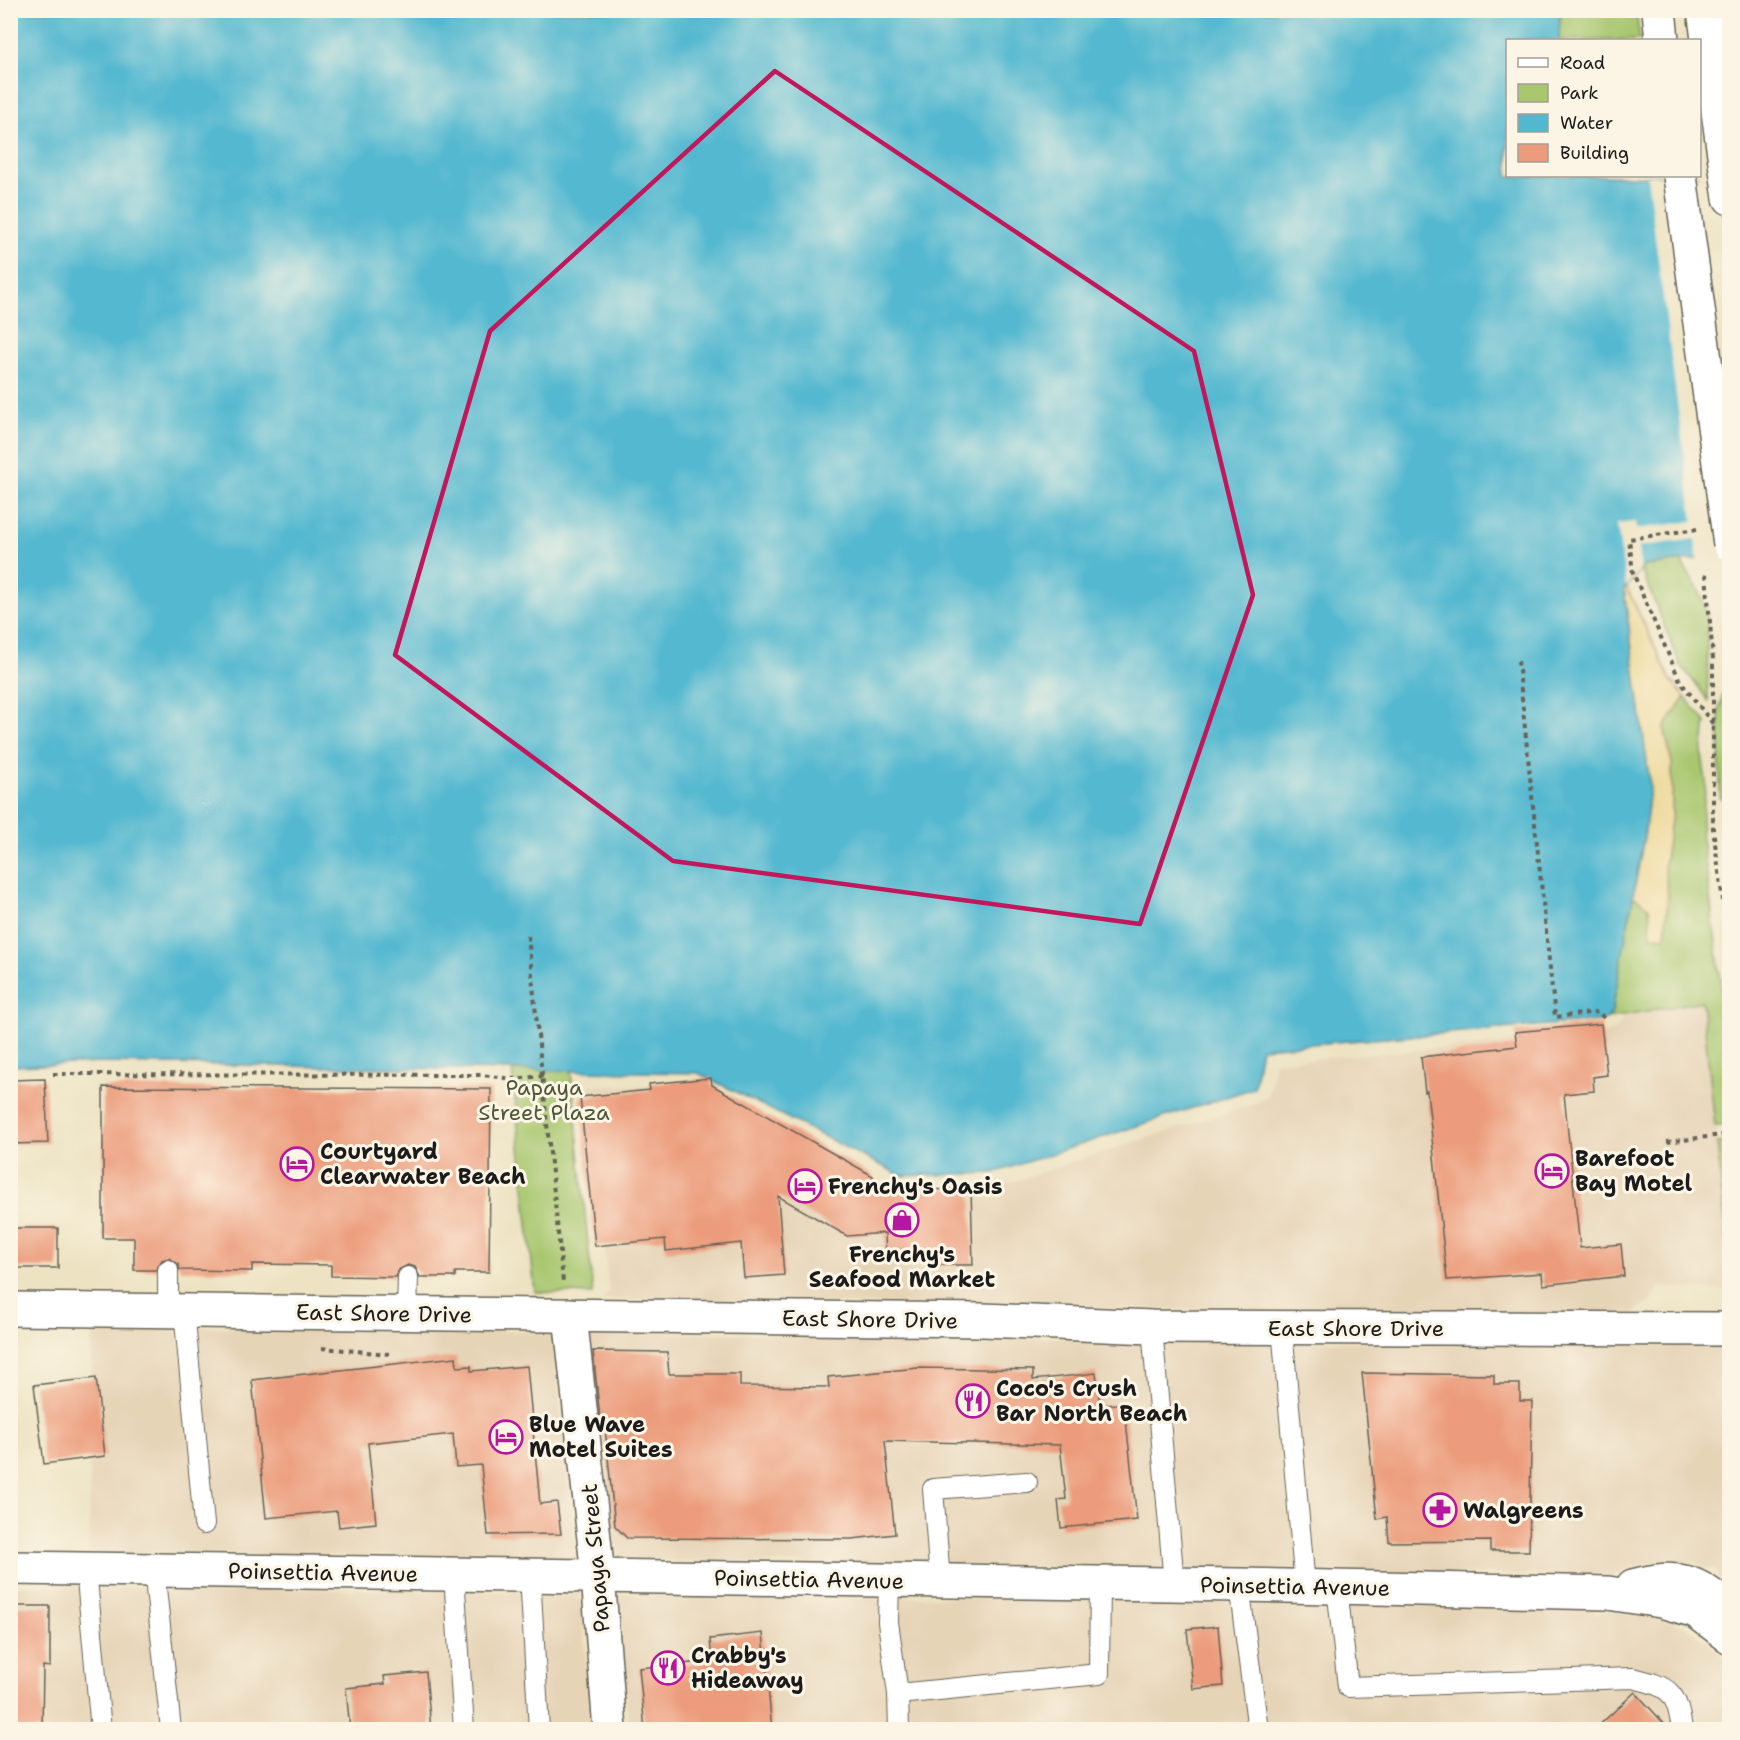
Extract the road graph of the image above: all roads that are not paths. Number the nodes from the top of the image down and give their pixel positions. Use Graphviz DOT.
graph roads {
  1 [pos="1659,10"];
  2 [pos="1704,10"];
  3 [pos="1662,39"];
  4 [pos="1680,177"];
  5 [pos="1730,198"];
  6 [pos="1730,544"];
  7 [pos="168,1270"];
  8 [pos="408,1277"];
  9 [pos="10,1309"];
  10 [pos="176,1310"];
  11 [pos="407,1313"];
  12 [pos="570,1315"];
  13 [pos="1152,1327"];
  14 [pos="1282,1328"];
  15 [pos="1730,1329"];
  16 [pos="1027,1482"];
  17 [pos="204,1524"];
  18 [pos="10,1568"];
  19 [pos="86,1569"];
  20 [pos="154,1569"];
  21 [pos="454,1574"];
  22 [pos="530,1575"];
  23 [pos="598,1576"];
  24 [pos="889,1580"];
  25 [pos="940,1581"];
  26 [pos="1100,1583"];
  27 [pos="1174,1584"];
  28 [pos="1239,1585"];
  29 [pos="1305,1586"];
  30 [pos="1337,1587"];
  31 [pos="1608,1593"];
  32 [pos="1730,1610"];
  33 [pos="1730,1637"];
  34 [pos="898,1694"];
  35 [pos="101,1730"];
  36 [pos="171,1730"];
  37 [pos="464,1730"];
  38 [pos="539,1730"];
  39 [pos="610,1730"];
  40 [pos="899,1730"];
  41 [pos="1258,1730"];
  42 [pos="1682,1730"];
  1 -- 3 [label="street"];
  2 -- 5 [label="street"];
  4 -- 6 [label="street, bridge"];
  7 -- 10 [label="lane"];
  8 -- 11 [label="lane"];
  9 -- 10 [label="street, East Shore Drive"];
  10 -- 11 [label="street, East Shore Drive"];
  10 -- 17 [label="lane"];
  11 -- 12 [label="street, East Shore Drive"];
  12 -- 13 [label="street, East Shore Drive"];
  12 -- 23 [label="street, Papaya Street"];
  13 -- 14 [label="street, East Shore Drive"];
  13 -- 27 [label="lane"];
  14 -- 15 [label="street, East Shore Drive"];
  14 -- 29 [label="lane"];
  16 -- 25 [label="lane"];
  18 -- 19 [label="street, Poinsettia Avenue"];
  19 -- 20 [label="street, Poinsettia Avenue"];
  19 -- 35 [label="lane"];
  20 -- 21 [label="street, Poinsettia Avenue"];
  20 -- 36 [label="lane"];
  21 -- 22 [label="street, Poinsettia Avenue"];
  21 -- 37 [label="lane"];
  22 -- 23 [label="street, Poinsettia Avenue"];
  22 -- 38 [label="lane"];
  23 -- 24 [label="street, Poinsettia Avenue"];
  23 -- 39 [label="street, Papaya Street"];
  24 -- 25 [label="street, Poinsettia Avenue"];
  24 -- 34 [label="lane"];
  25 -- 26 [label="street, Poinsettia Avenue"];
  26 -- 27 [label="street, Poinsettia Avenue"];
  26 -- 34 [label="lane"];
  27 -- 28 [label="street, Poinsettia Avenue"];
  28 -- 29 [label="street, Poinsettia Avenue"];
  28 -- 41 [label="lane"];
  29 -- 30 [label="street, Poinsettia Avenue"];
  30 -- 31 [label="street, Poinsettia Avenue"];
  30 -- 42 [label="lane"];
  31 -- 32 [label="street, Poinsettia Avenue"];
  31 -- 33 [label="street, Poinsettia Avenue"];
  34 -- 40 [label="lane"];
}
